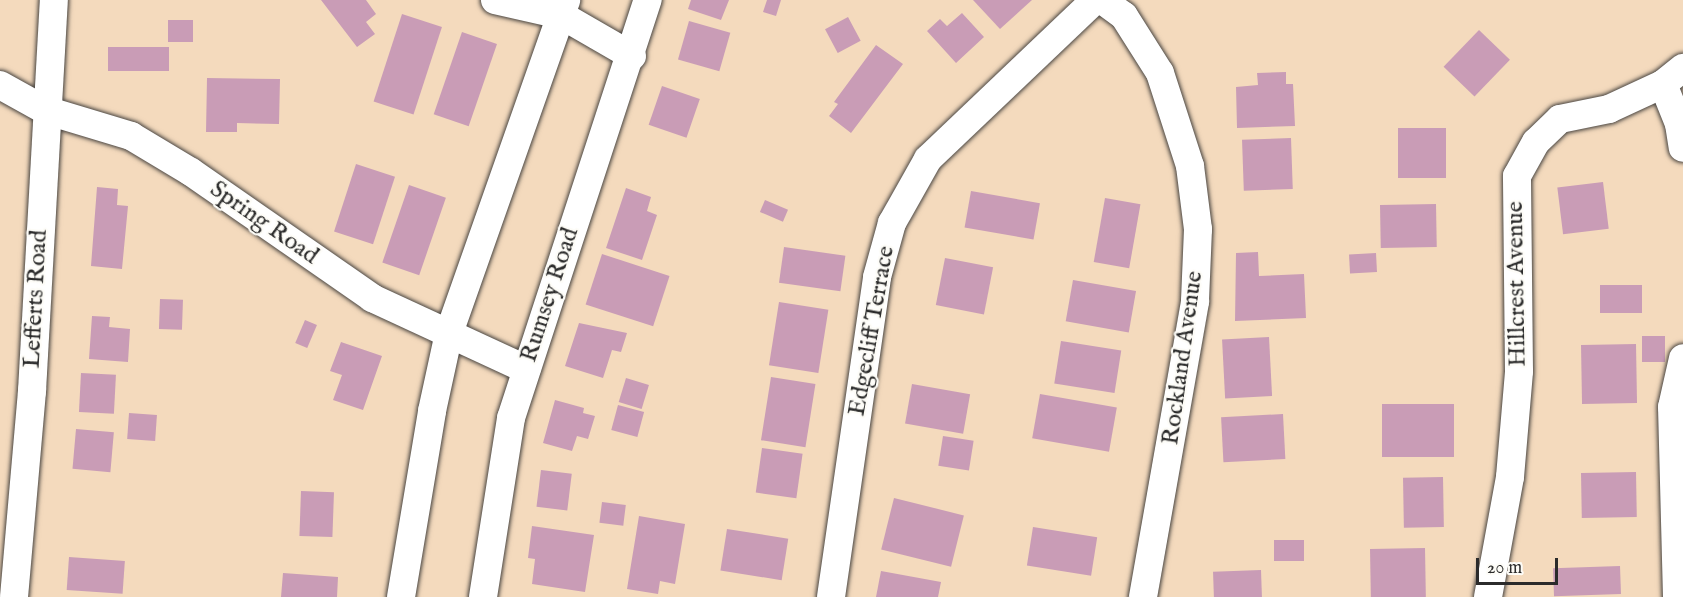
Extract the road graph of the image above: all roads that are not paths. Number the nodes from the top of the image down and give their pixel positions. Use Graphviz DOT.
graph roads {
  1 [pos="54,0"];
  2 [pos="495,0"];
  3 [pos="648,0"];
  4 [pos="1095,0"];
  5 [pos="1102,0"];
  6 [pos="563,8"];
  7 [pos="632,56"];
  8 [pos="1673,76"];
  9 [pos="0,85"];
  10 [pos="45,110"];
  11 [pos="1683,148"];
  12 [pos="449,333"];
  13 [pos="1683,358"];
  14 [pos="526,369"];
  15 [pos="14,597"];
  16 [pos="401,597"];
  17 [pos="483,597"];
  18 [pos="831,597"];
  19 [pos="1143,597"];
  20 [pos="1488,597"];
  21 [pos="1677,597"];
  1 -- 10 [label="street, Lefferts Road"];
  2 -- 6 [label="street"];
  3 -- 7 [label="street, Rumsey Road"];
  4 -- 18 [label="street, Edgecliff Terrace"];
  5 -- 19 [label="street, Rockland Avenue"];
  6 -- 7 [label="street"];
  6 -- 12 [label="street"];
  7 -- 14 [label="street, Rumsey Road"];
  8 -- 11 [label="street"];
  8 -- 20 [label="street, Hillcrest Avenue"];
  9 -- 10 [label="street, Spring Road"];
  10 -- 12 [label="street, Spring Road"];
  10 -- 15 [label="street, Lefferts Road"];
  12 -- 14 [label="street, Spring Road"];
  12 -- 16 [label="street"];
  13 -- 21 [label="street"];
  14 -- 17 [label="street, Rumsey Road"];
}
